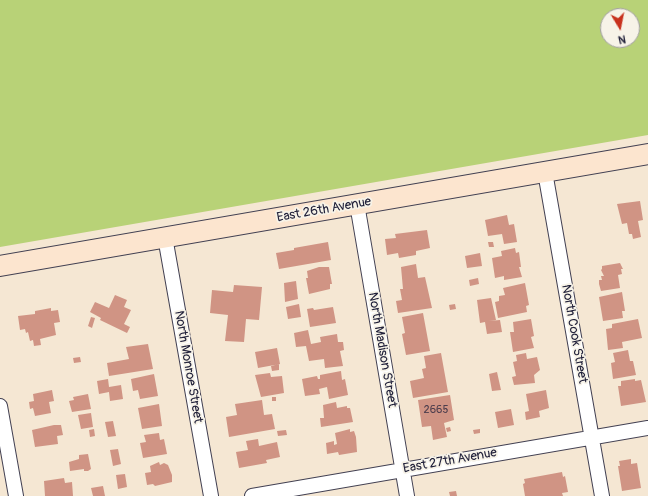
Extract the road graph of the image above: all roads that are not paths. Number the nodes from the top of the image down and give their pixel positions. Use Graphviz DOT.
graph roads {
  1 [pos="648,154"];
  2 [pos="545,172"];
  3 [pos="357,204"];
  4 [pos="165,237"];
  5 [pos="0,266"];
  6 [pos="0,406"];
  7 [pos="648,428"];
  8 [pos="592,437"];
  9 [pos="402,470"];
  10 [pos="16,496"];
  11 [pos="211,496"];
  12 [pos="252,496"];
  13 [pos="407,496"];
  14 [pos="602,496"];
  1 -- 2 [label="street, East 26th Avenue"];
  2 -- 3 [label="street, East 26th Avenue"];
  2 -- 8 [label="street, North Cook Street"];
  3 -- 4 [label="street, East 26th Avenue"];
  3 -- 9 [label="street, North Madison Street"];
  4 -- 5 [label="street, East 26th Avenue"];
  4 -- 11 [label="street, North Monroe Street"];
  6 -- 10 [label="street"];
  7 -- 8 [label="street, East 27th Avenue"];
  8 -- 9 [label="street, East 27th Avenue"];
  8 -- 14 [label="street, North Cook Street"];
  9 -- 12 [label="street, East 27th Avenue"];
  9 -- 13 [label="street, North Madison Street"];
}
